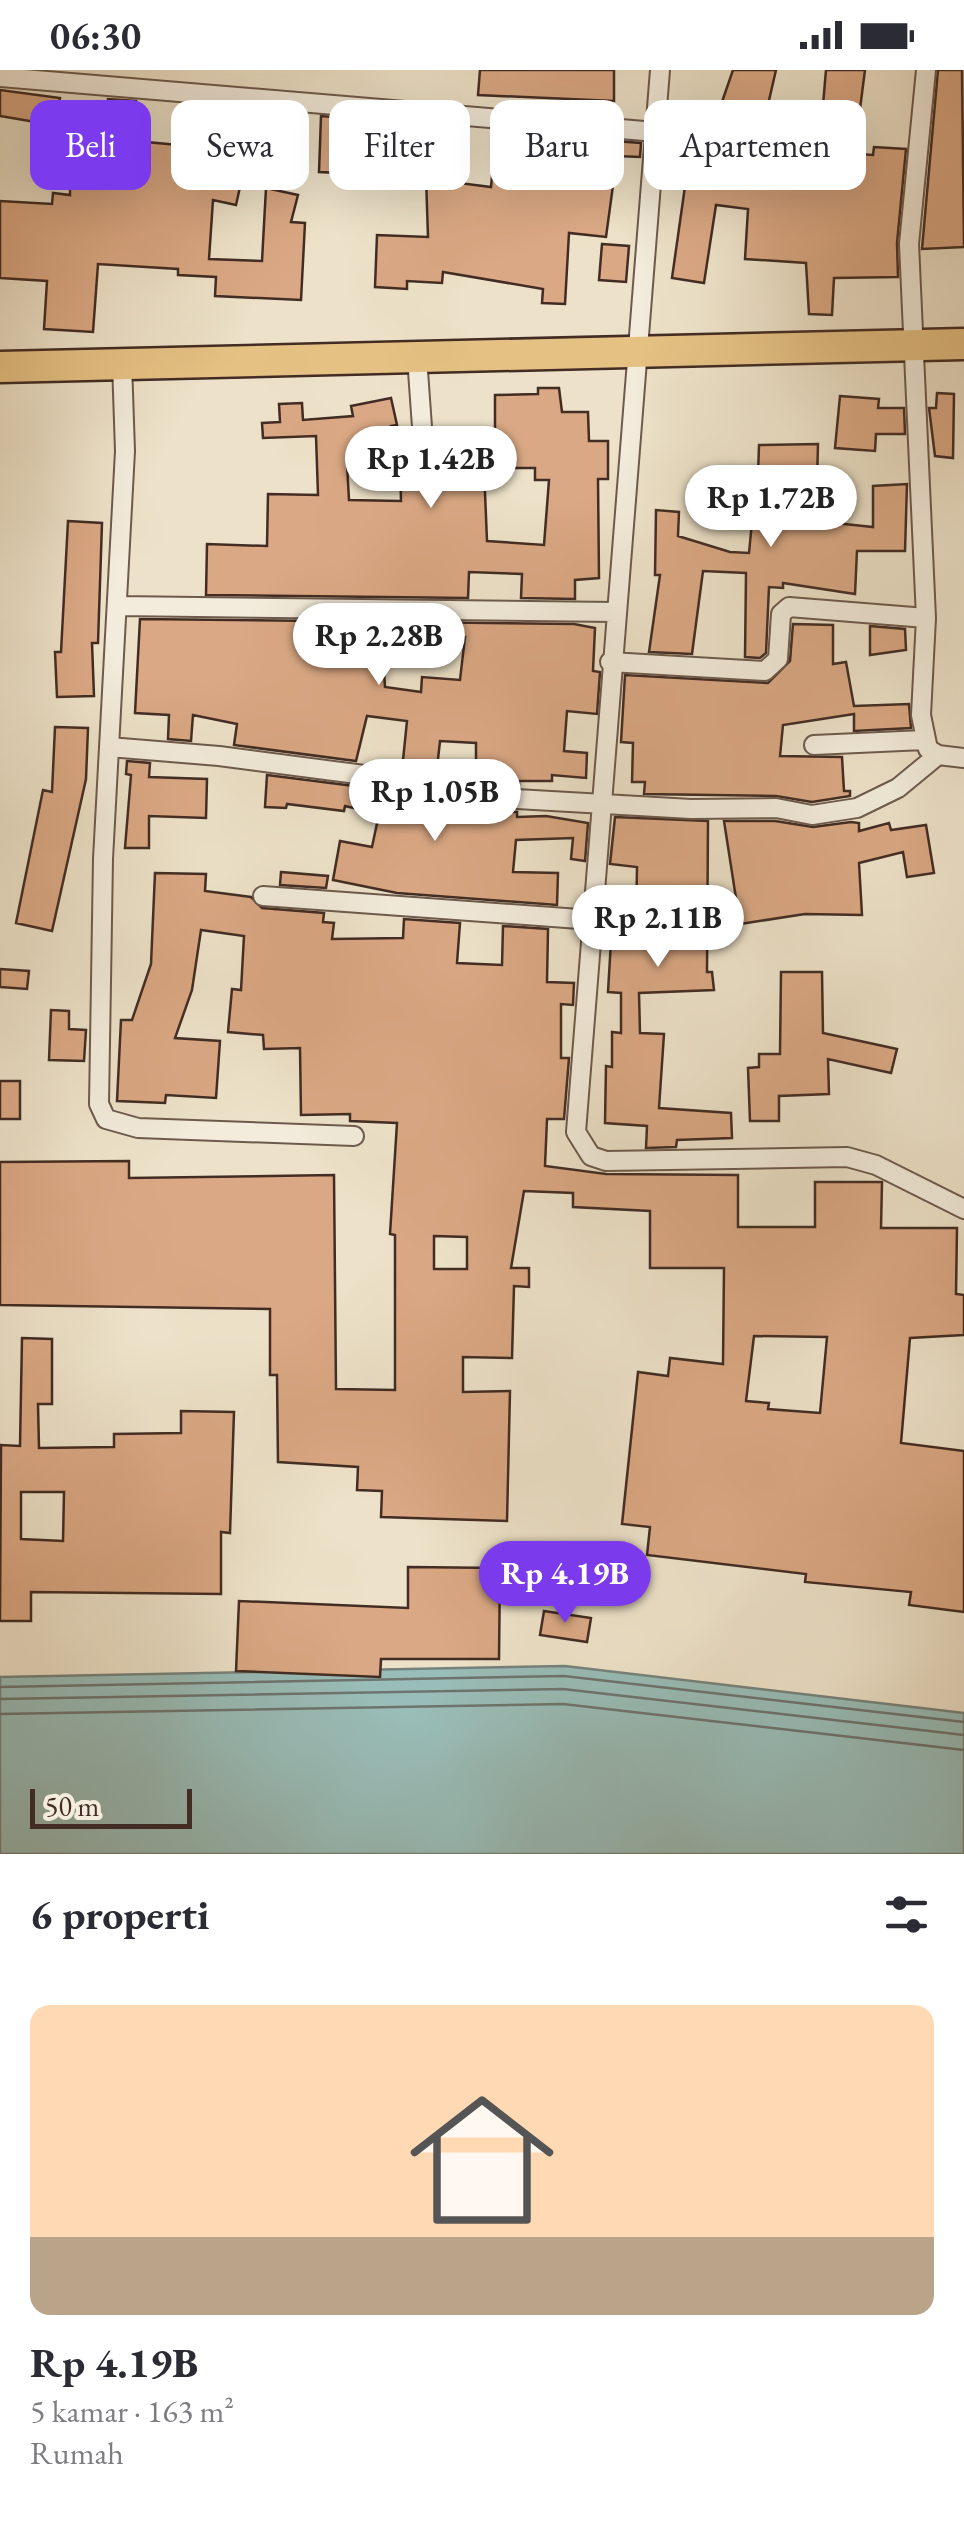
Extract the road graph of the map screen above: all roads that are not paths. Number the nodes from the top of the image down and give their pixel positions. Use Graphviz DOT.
graph roads {
  1 [pos="660,70"];
  2 [pos="926,70"];
  3 [pos="0,77"];
  4 [pos="658,100"];
  5 [pos="644,131"];
  6 [pos="651,190"];
  7 [pos="964,344"];
  8 [pos="912,346"];
  9 [pos="636,351"];
  10 [pos="417,357"];
  11 [pos="122,363"];
  12 [pos="0,367"];
  13 [pos="423,441"];
  14 [pos="119,606"];
  15 [pos="614,612"];
  16 [pos="926,618"];
  17 [pos="610,662"];
  18 [pos="924,740"];
  19 [pos="814,746"];
  20 [pos="109,747"];
  21 [pos="938,755"];
  22 [pos="964,758"];
  23 [pos="600,805"];
  24 [pos="263,896"];
  25 [pos="593,920"];
  26 [pos="354,1136"];
  27 [pos="964,1209"];
  1 -- 4 [label="street"];
  2 -- 8 [label="street"];
  3 -- 5 [label="street"];
  6 -- 9 [label="street"];
  7 -- 8 [label="highway"];
  8 -- 9 [label="highway"];
  8 -- 16 [label="street"];
  9 -- 10 [label="highway"];
  9 -- 15 [label="street"];
  10 -- 11 [label="highway"];
  10 -- 13 [label="street"];
  11 -- 12 [label="highway"];
  11 -- 14 [label="street"];
  14 -- 15 [label="street"];
  14 -- 20 [label="street"];
  15 -- 17 [label="street"];
  16 -- 17 [label="street"];
  16 -- 18 [label="street"];
  17 -- 23 [label="street"];
  18 -- 19 [label="street"];
  18 -- 21 [label="street"];
  20 -- 23 [label="street"];
  20 -- 26 [label="street"];
  21 -- 22 [label="street"];
  21 -- 23 [label="street"];
  23 -- 25 [label="street"];
  24 -- 25 [label="street"];
  25 -- 27 [label="street"];
}
